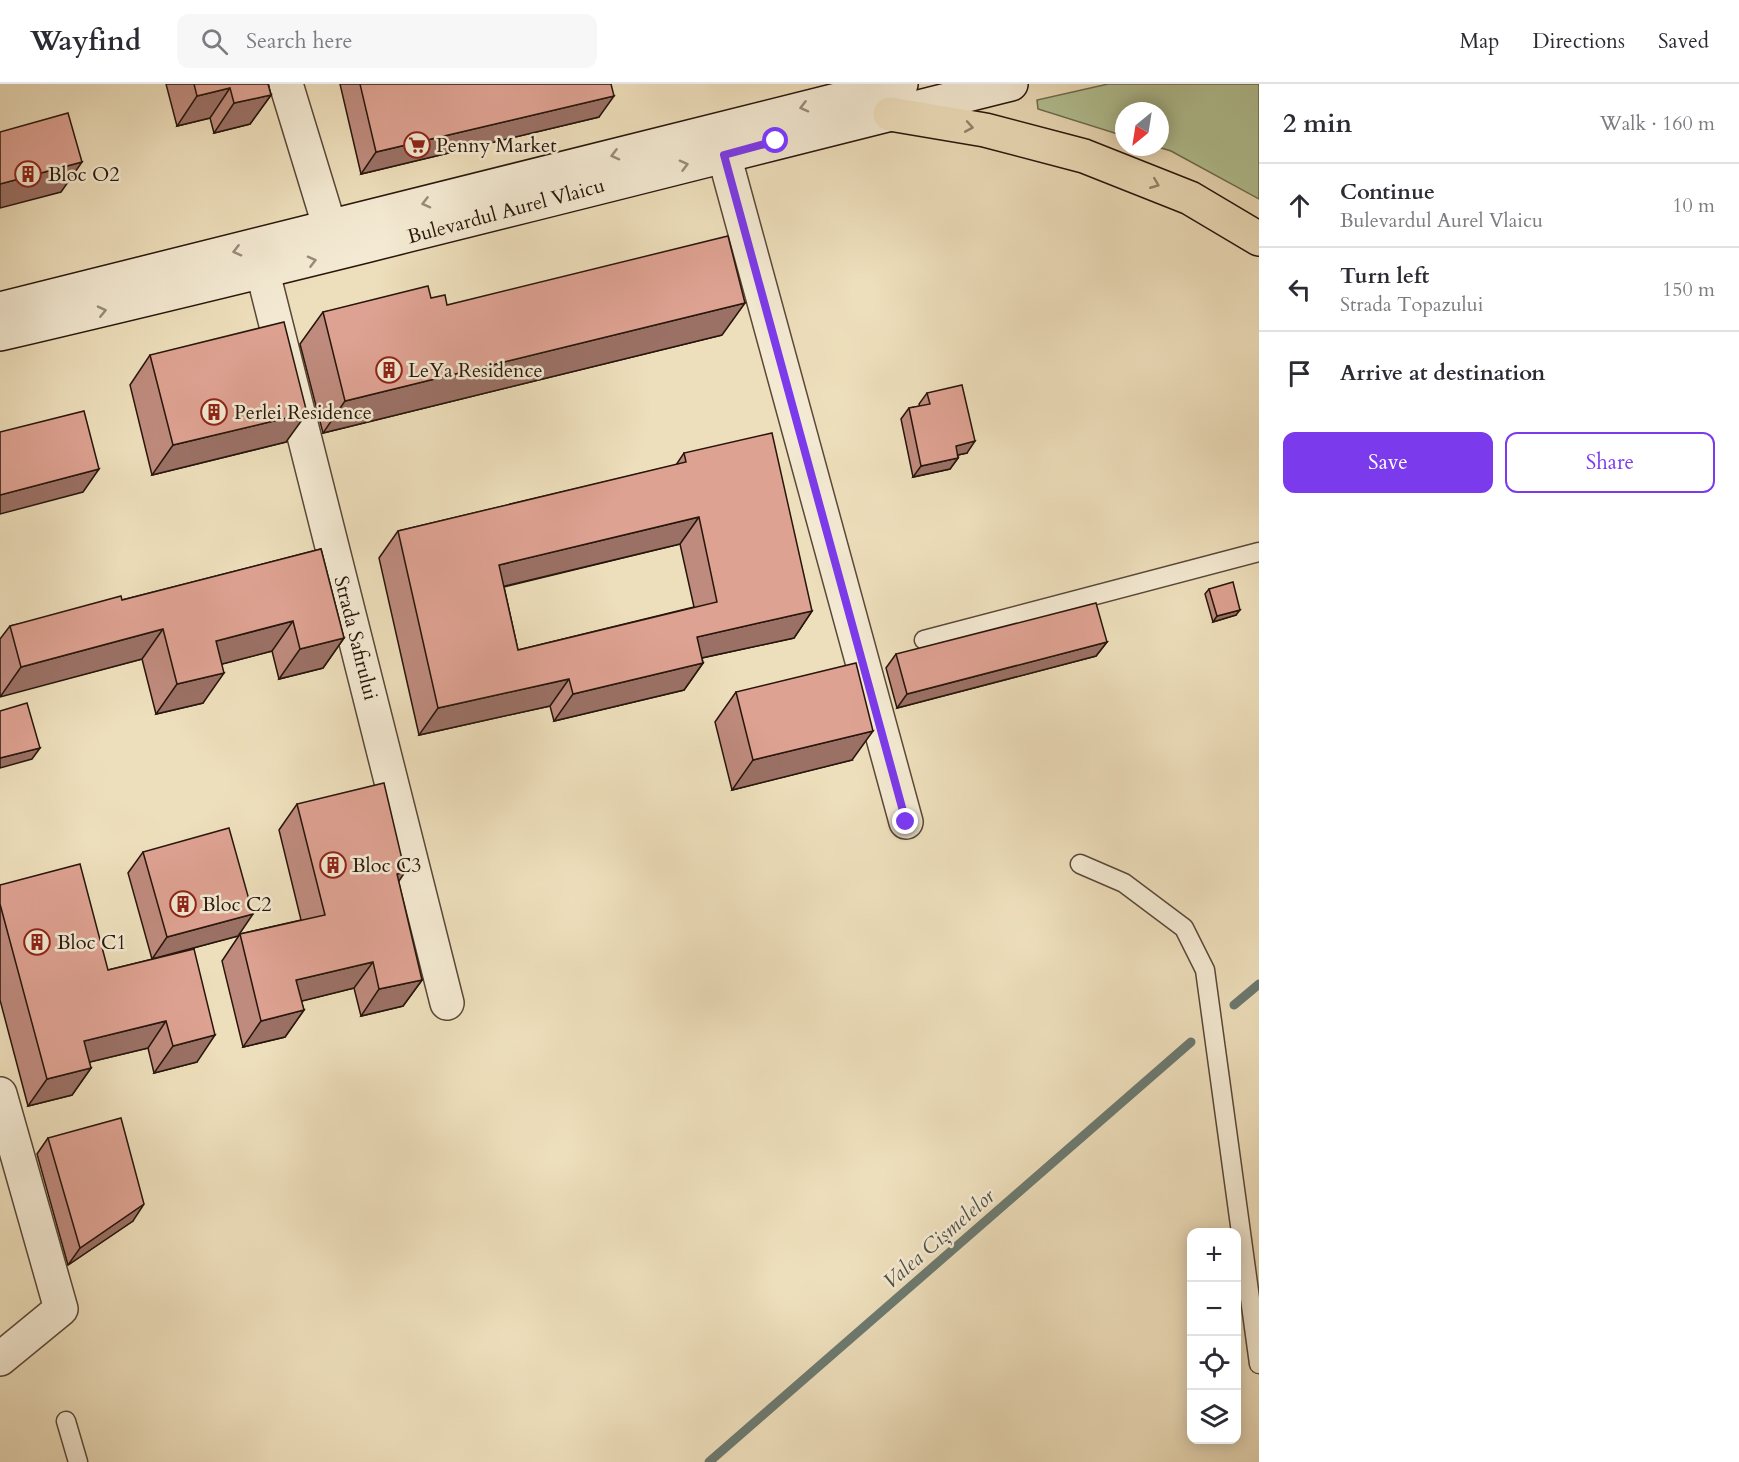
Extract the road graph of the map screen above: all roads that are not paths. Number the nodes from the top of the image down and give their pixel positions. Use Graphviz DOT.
graph roads {
  1 [pos="286,84"];
  2 [pos="902,84"];
  3 [pos="1011,84"];
  4 [pos="890,114"];
  5 [pos="724,155"];
  6 [pos="330,228"];
  7 [pos="1259,239"];
  8 [pos="263,273"];
  9 [pos="0,309"];
  10 [pos="0,334"];
  11 [pos="1259,552"];
  12 [pos="924,640"];
  13 [pos="906,822"];
  14 [pos="1080,864"];
  15 [pos="447,1003"];
  16 [pos="0,1094"];
  17 [pos="0,1359"];
  18 [pos="1259,1364"];
  19 [pos="66,1421"];
  20 [pos="78,1462"];
  1 -- 6 [label="main road"];
  2 -- 6 [label="main road, Bulevardul Aurel Vlaicu, one-way"];
  3 -- 4 [label="main road, Bulevardul Aurel Vlaicu"];
  4 -- 5 [label="main road, Bulevardul Aurel Vlaicu"];
  4 -- 7 [label="main road, one-way"];
  8 -- 5 [label="main road, Bulevardul Aurel Vlaicu, one-way"];
  5 -- 13 [label="main road"];
  6 -- 9 [label="main road, Bulevardul Aurel Vlaicu, one-way"];
  10 -- 8 [label="main road, Bulevardul Aurel Vlaicu, one-way"];
  8 -- 15 [label="main road, Strada Safirului"];
  11 -- 12 [label="lane"];
  14 -- 18 [label="lane"];
  16 -- 17 [label="main road"];
  19 -- 20 [label="lane"];
}
